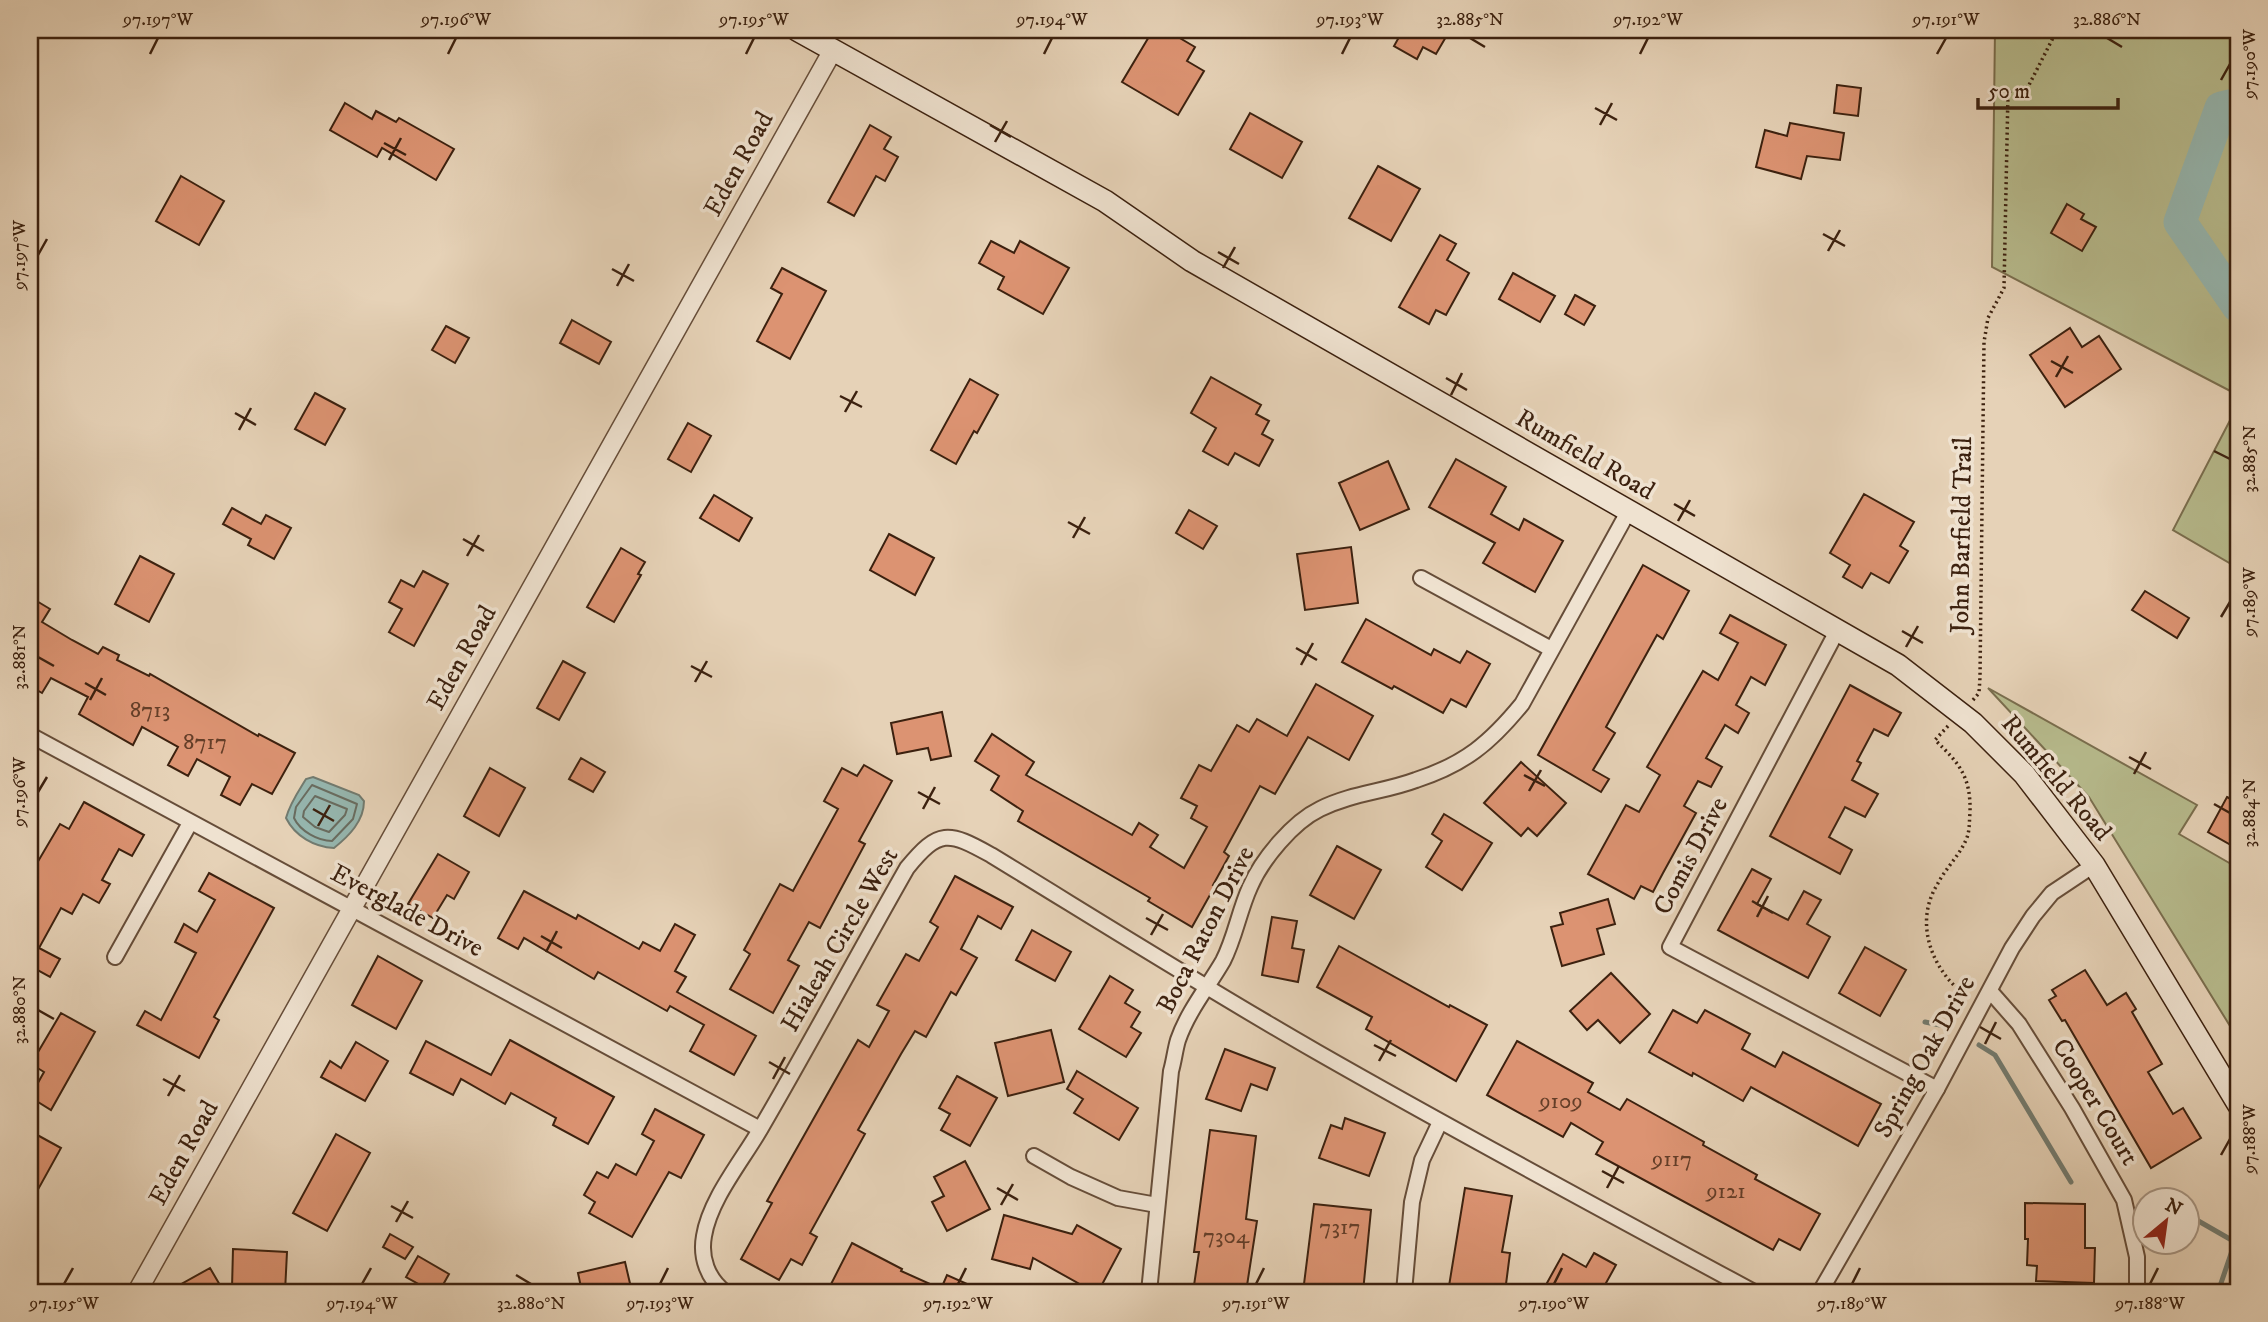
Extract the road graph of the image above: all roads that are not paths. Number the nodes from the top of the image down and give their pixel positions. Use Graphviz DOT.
graph roads {
  1 [pos="797,30"];
  2 [pos="833,50"];
  3 [pos="1628,513"];
  4 [pos="1422,578"];
  5 [pos="1837,631"];
  6 [pos="1551,649"];
  7 [pos="30,735"];
  8 [pos="190,823"];
  9 [pos="2094,865"];
  10 [pos="351,908"];
  11 [pos="116,957"];
  12 [pos="1207,988"];
  13 [pos="1990,991"];
  14 [pos="1937,1089"];
  15 [pos="2238,1104"];
  16 [pos="1440,1122"];
  17 [pos="760,1129"];
  18 [pos="1034,1156"];
  19 [pos="1157,1205"];
  20 [pos="137,1292"];
  21 [pos="725,1292"];
  22 [pos="1149,1292"];
  23 [pos="1404,1292"];
  24 [pos="1754,1292"];
  25 [pos="1820,1292"];
  26 [pos="2137,1292"];
  1 -- 2 [label="main road, Rumfield Road"];
  2 -- 3 [label="main road, Rumfield Road"];
  2 -- 10 [label="street, Eden Road"];
  3 -- 5 [label="main road, Rumfield Road"];
  3 -- 6 [label="street, Boca Raton Drive"];
  4 -- 6 [label="street"];
  5 -- 9 [label="main road, Rumfield Road"];
  5 -- 14 [label="street, Comis Drive"];
  6 -- 12 [label="street, Boca Raton Drive"];
  7 -- 8 [label="street, Everglade Drive"];
  8 -- 10 [label="street, Everglade Drive"];
  8 -- 11 [label="street"];
  9 -- 13 [label="street, Spring Oak Drive"];
  9 -- 15 [label="main road, Rumfield Road"];
  10 -- 17 [label="street, Everglade Drive"];
  10 -- 20 [label="street, Eden Road"];
  12 -- 16 [label="street"];
  12 -- 17 [label="street, Hialeah Circle West"];
  12 -- 19 [label="street, Boca Raton Drive"];
  13 -- 14 [label="street, Spring Oak Drive"];
  13 -- 26 [label="street, Cooper Court"];
  14 -- 25 [label="street, Spring Oak Drive"];
  16 -- 23 [label="street"];
  16 -- 24 [label="street"];
  17 -- 21 [label="street, Hialeah Circle West"];
  18 -- 19 [label="street"];
  19 -- 22 [label="street, Boca Raton Drive"];
}
